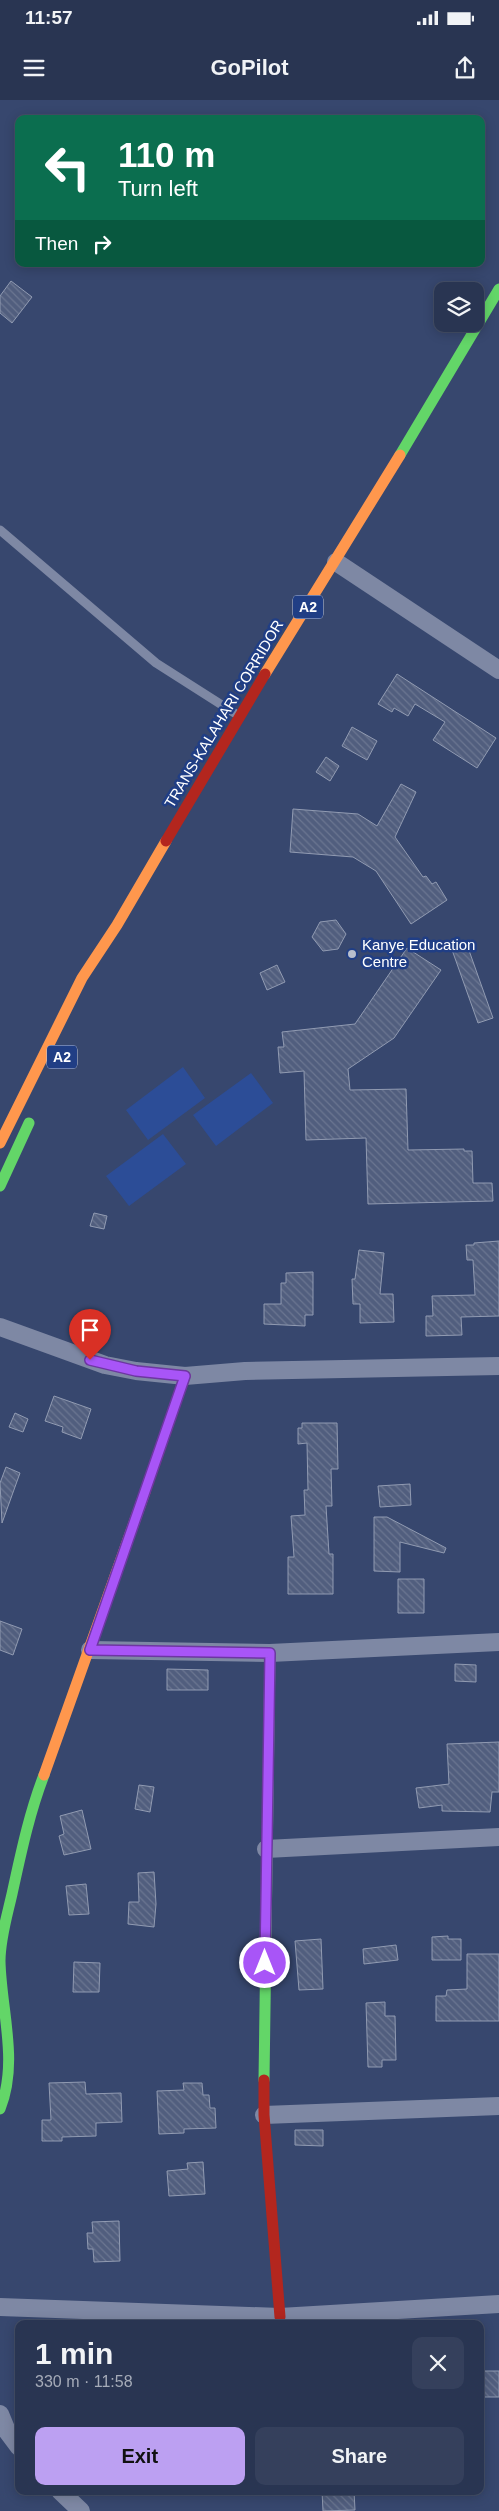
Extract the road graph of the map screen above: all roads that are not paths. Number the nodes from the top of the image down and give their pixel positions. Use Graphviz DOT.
graph roads {
  1 [pos="499,289"];
  2 [pos="0,530"];
  3 [pos="336,562"];
  4 [pos="499,670"];
  5 [pos="238,716"];
  6 [pos="116,925"];
  7 [pos="98,977"];
  8 [pos="6,1113"];
  9 [pos="32,1116"];
  10 [pos="0,1143"];
  11 [pos="0,1186"];
  12 [pos="0,1327"];
  13 [pos="499,1366"];
  14 [pos="185,1376"];
  15 [pos="499,1642"];
  16 [pos="90,1650"];
  17 [pos="270,1653"];
  18 [pos="499,1837"];
  19 [pos="266,1848"];
  20 [pos="499,2106"];
  21 [pos="0,2108"];
  22 [pos="264,2115"];
  23 [pos="499,2304"];
  24 [pos="0,2307"];
  25 [pos="280,2317"];
  26 [pos="0,2414"];
  27 [pos="15,2441"];
  28 [pos="64,2495"];
  29 [pos="81,2511"];
  1 -- 3 [label="main road, TRANS-KALAHARI CORRIDOR / A2"];
  2 -- 5 [label="lane"];
  3 -- 4 [label="street"];
  3 -- 5 [label="main road, TRANS-KALAHARI CORRIDOR / A2"];
  5 -- 6 [label="main road, TRANS-KALAHARI CORRIDOR / A2"];
  6 -- 7 [label="main road, TRANS-KALAHARI CORRIDOR / A2"];
  6 -- 8 [label="main road, TRANS-KALAHARI CORRIDOR / A2"];
  8 -- 10 [label="main road, TRANS-KALAHARI CORRIDOR / A2"];
  9 -- 11 [label="main road"];
  12 -- 14 [label="street"];
  13 -- 14 [label="street"];
  14 -- 16 [label="main road"];
  15 -- 17 [label="street"];
  16 -- 17 [label="street"];
  16 -- 21 [label="main road"];
  17 -- 19 [label="main road"];
  18 -- 19 [label="street"];
  19 -- 22 [label="main road"];
  20 -- 22 [label="street"];
  22 -- 25 [label="main road"];
  23 -- 25 [label="street"];
  24 -- 25 [label="street"];
  26 -- 27 [label="street"];
  28 -- 29 [label="street"];
}
